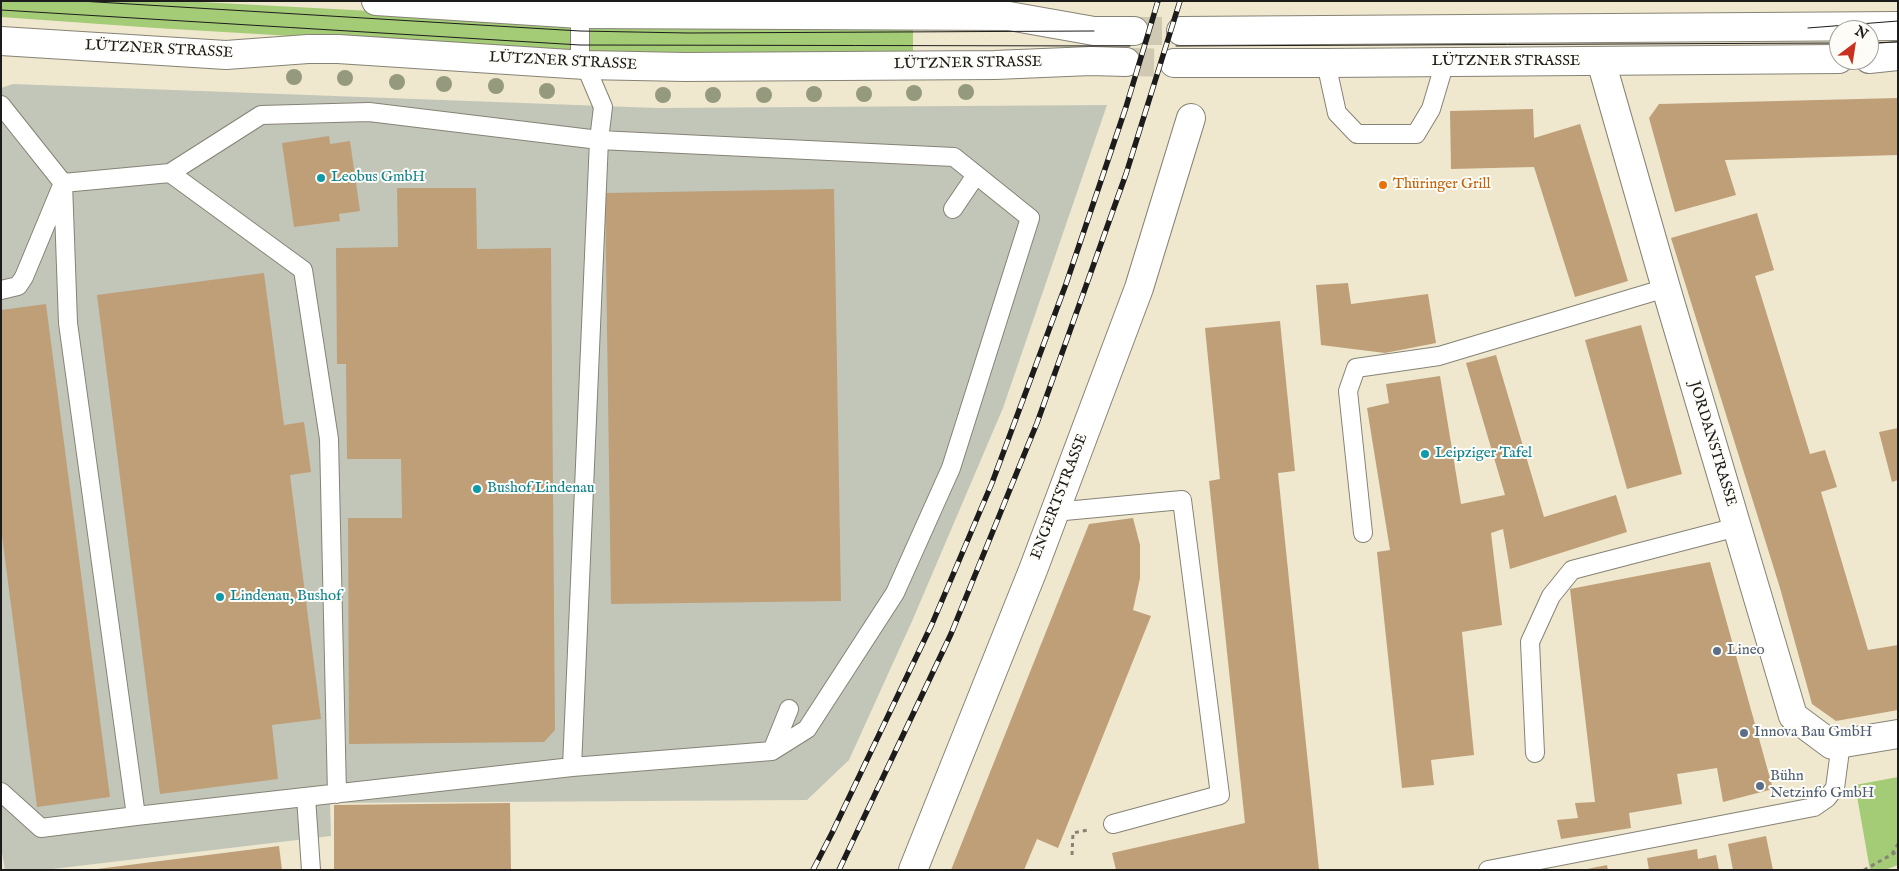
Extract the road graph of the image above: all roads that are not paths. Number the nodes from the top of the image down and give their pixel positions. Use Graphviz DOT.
graph roads {
  1 [pos="376,1"];
  2 [pos="580,14"];
  3 [pos="1898,26"];
  4 [pos="1134,31"];
  5 [pos="1181,31"];
  6 [pos="1,42"];
  7 [pos="1898,56"];
  8 [pos="1879,58"];
  9 [pos="1829,59"];
  10 [pos="1601,61"];
  11 [pos="1126,62"];
  12 [pos="1444,62"];
  13 [pos="1174,63"];
  14 [pos="1326,63"];
  15 [pos="585,65"];
  16 [pos="1,105"];
  17 [pos="1191,118"];
  18 [pos="599,140"];
  19 [pos="170,173"];
  20 [pos="976,175"];
  21 [pos="63,183"];
  22 [pos="953,209"];
  23 [pos="1666,288"];
  24 [pos="1,290"];
  25 [pos="1054,512"];
  26 [pos="1737,527"];
  27 [pos="1363,533"];
  28 [pos="789,709"];
  29 [pos="1898,734"];
  30 [pos="1841,743"];
  31 [pos="772,751"];
  32 [pos="1535,753"];
  33 [pos="572,767"];
  34 [pos="1,792"];
  35 [pos="337,794"];
  36 [pos="306,797"];
  37 [pos="136,816"];
  38 [pos="1113,824"];
  39 [pos="311,870"];
  40 [pos="913,870"];
  41 [pos="1488,870"];
  1 -- 2 [label="main road"];
  2 -- 4 [label="main road"];
  2 -- 15 [label="lane"];
  3 -- 5 [label="main road"];
  6 -- 15 [label="main road, LÜTZNER STRASSE"];
  7 -- 8 [label="main road"];
  9 -- 10 [label="main road, LÜTZNER STRASSE"];
  10 -- 12 [label="main road, LÜTZNER STRASSE"];
  10 -- 23 [label="main road, JORDANSTRASSE"];
  11 -- 15 [label="main road, LÜTZNER STRASSE"];
  12 -- 14 [label="main road, LÜTZNER STRASSE"];
  12 -- 14 [label="lane"];
  13 -- 14 [label="main road, LÜTZNER STRASSE"];
  15 -- 18 [label="lane"];
  16 -- 21 [label="lane"];
  17 -- 25 [label="main road, ENGERTSTRASSE"];
  18 -- 19 [label="lane"];
  18 -- 20 [label="lane"];
  18 -- 33 [label="lane"];
  19 -- 21 [label="lane"];
  19 -- 35 [label="lane"];
  20 -- 22 [label="lane"];
  20 -- 31 [label="lane"];
  21 -- 24 [label="lane"];
  21 -- 37 [label="lane"];
  23 -- 26 [label="main road, JORDANSTRASSE"];
  23 -- 27 [label="lane"];
  25 -- 38 [label="lane"];
  25 -- 40 [label="main road, ENGERTSTRASSE"];
  26 -- 30 [label="main road, JORDANSTRASSE"];
  26 -- 32 [label="lane"];
  28 -- 31 [label="lane"];
  29 -- 30 [label="main road, JORDANSTRASSE"];
  30 -- 41 [label="lane"];
  31 -- 33 [label="lane"];
  33 -- 35 [label="lane"];
  34 -- 37 [label="lane"];
  35 -- 36 [label="lane"];
  36 -- 37 [label="lane"];
  36 -- 39 [label="lane"];
}
